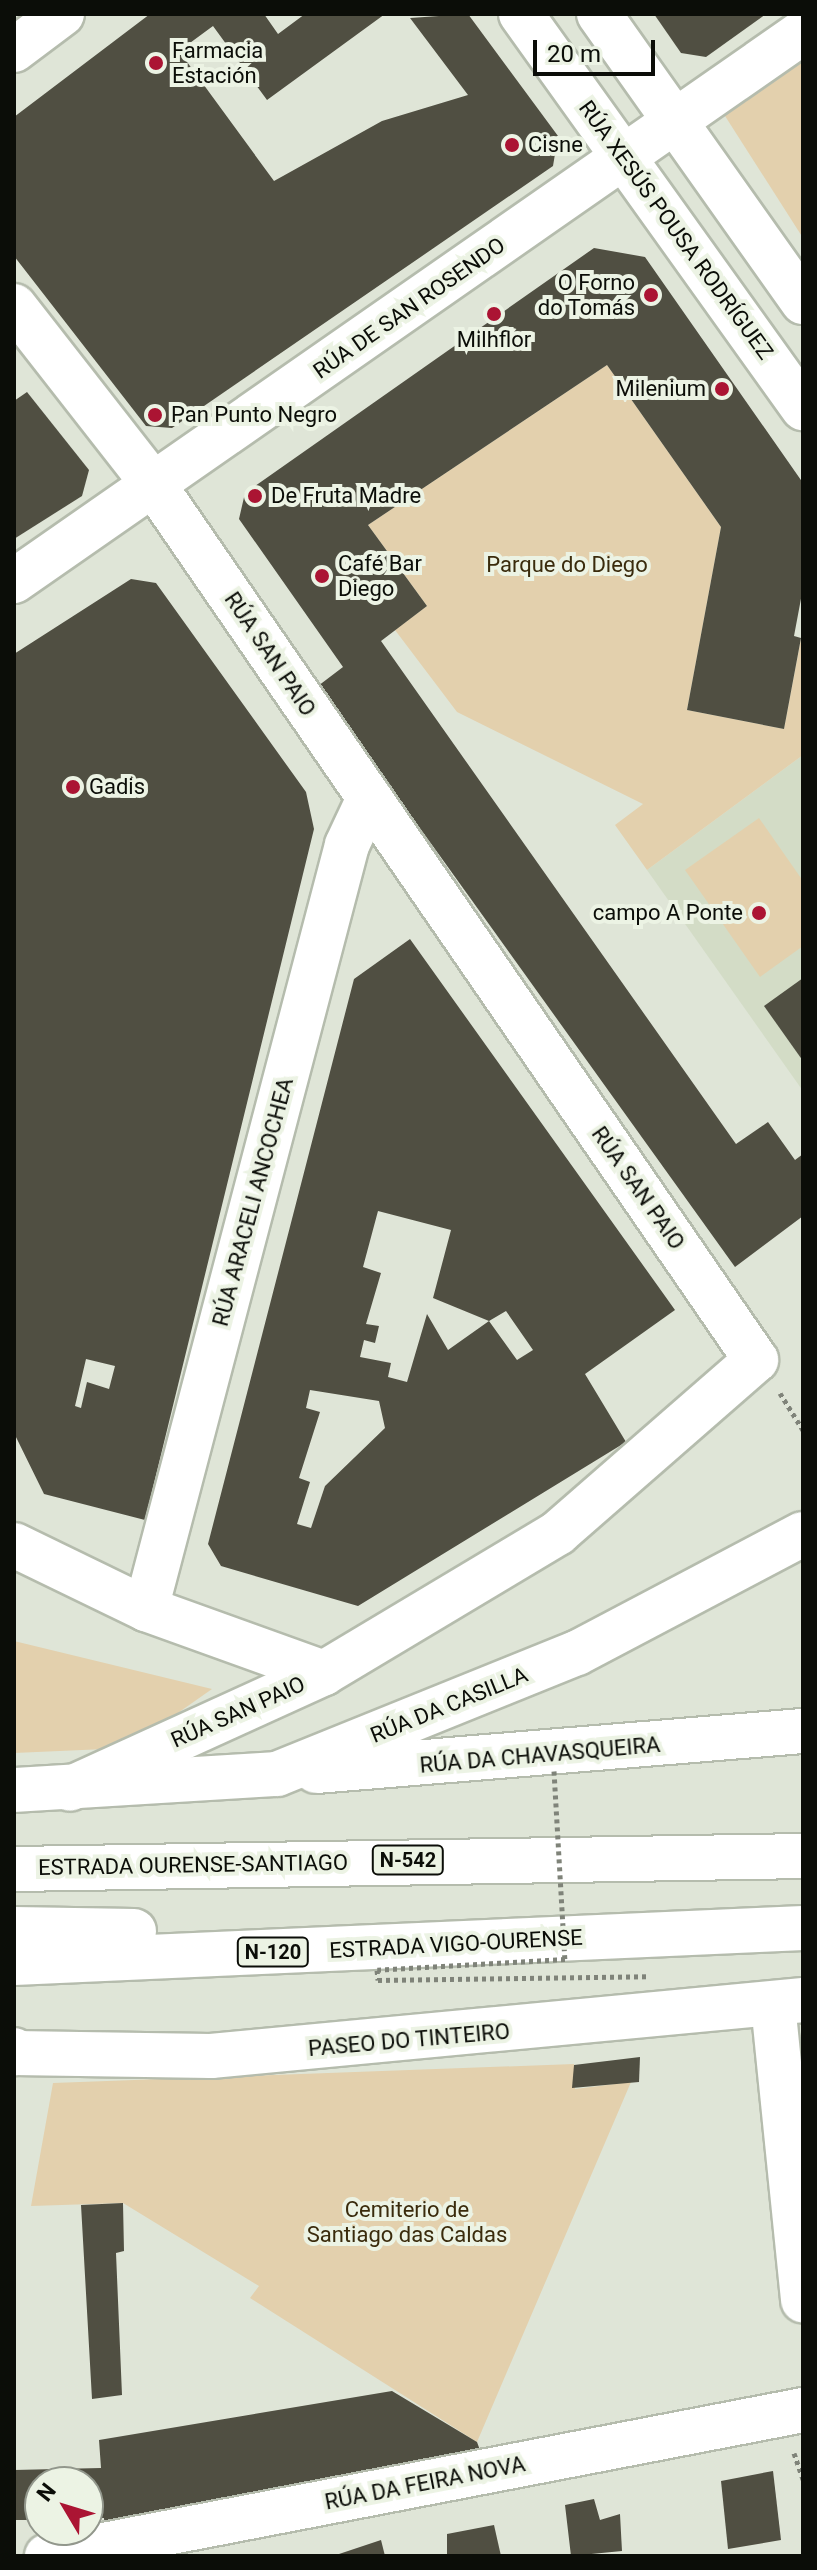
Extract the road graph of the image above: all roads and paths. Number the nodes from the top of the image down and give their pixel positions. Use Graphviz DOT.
graph roads {
  1 [pos="62,14"];
  2 [pos="521,14"];
  3 [pos="599,14"];
  4 [pos="803,32"];
  5 [pos="14,50"];
  6 [pos="676,121"];
  7 [pos="626,158"];
  8 [pos="803,302"];
  9 [pos="14,306"];
  10 [pos="803,408"];
  11 [pos="154,485"];
  12 [pos="14,581"];
  13 [pos="369,798"];
  14 [pos="779,1390"];
  15 [pos="803,1430"];
  16 [pos="803,1534"];
  17 [pos="17,1539"];
  18 [pos="146,1609"];
  19 [pos="324,1673"];
  20 [pos="803,1731"];
  21 [pos="554,1771"];
  22 [pos="277,1774"];
  23 [pos="70,1789"];
  24 [pos="14,1790"];
  25 [pos="803,1856"];
  26 [pos="14,1869"];
  27 [pos="803,1928"];
  28 [pos="14,1929"];
  29 [pos="532,1941"];
  30 [pos="14,1963"];
  31 [pos="649,1976"];
  32 [pos="788,2002"];
  33 [pos="15,2052"];
  34 [pos="803,2300"];
  35 [pos="803,2410"];
  36 [pos="47,2556"];
  1 -- 5 [label="main road"];
  2 -- 7 [label="main road, RÚA XESÚS POUSA RODRÍGUEZ"];
  3 -- 6 [label="main road"];
  4 -- 6 [label="main road, RÚA DE SAN ROSENDO"];
  6 -- 7 [label="main road, RÚA DE SAN ROSENDO"];
  6 -- 8 [label="main road"];
  7 -- 10 [label="main road, RÚA XESÚS POUSA RODRÍGUEZ"];
  7 -- 11 [label="main road, RÚA DE SAN ROSENDO"];
  9 -- 11 [label="main road, RÚA SAN PAIO"];
  11 -- 12 [label="main road, RÚA DE SAN ROSENDO"];
  11 -- 13 [label="main road, RÚA SAN PAIO"];
  13 -- 18 [label="main road, RÚA ARACELI ANCOCHEA"];
  13 -- 19 [label="main road, RÚA SAN PAIO"];
  14 -- 15 [label="path"];
  16 -- 22 [label="main road, RÚA DA CASILLA"];
  17 -- 18 [label="main road"];
  18 -- 19 [label="main road"];
  19 -- 23 [label="main road, RÚA SAN PAIO"];
  20 -- 22 [label="main road, RÚA DA CHAVASQUEIRA"];
  21 -- 31 [label="path, bridge"];
  22 -- 23 [label="main road, RÚA DA CASILLA"];
  23 -- 24 [label="main road, RÚA SAN PAIO"];
  25 -- 26 [label="main road, ESTRADA OURENSE-SANTIAGO / N-542"];
  27 -- 29 [label="main road, ESTRADA VIGO-OURENSE / N-120"];
  28 -- 29 [label="main road"];
  29 -- 30 [label="main road, ESTRADA VIGO-OURENSE / N-120"];
  32 -- 33 [label="main road, PASEO DO TINTEIRO"];
  32 -- 34 [label="main road"];
  35 -- 36 [label="main road, RÚA DA FEIRA NOVA"];
}
